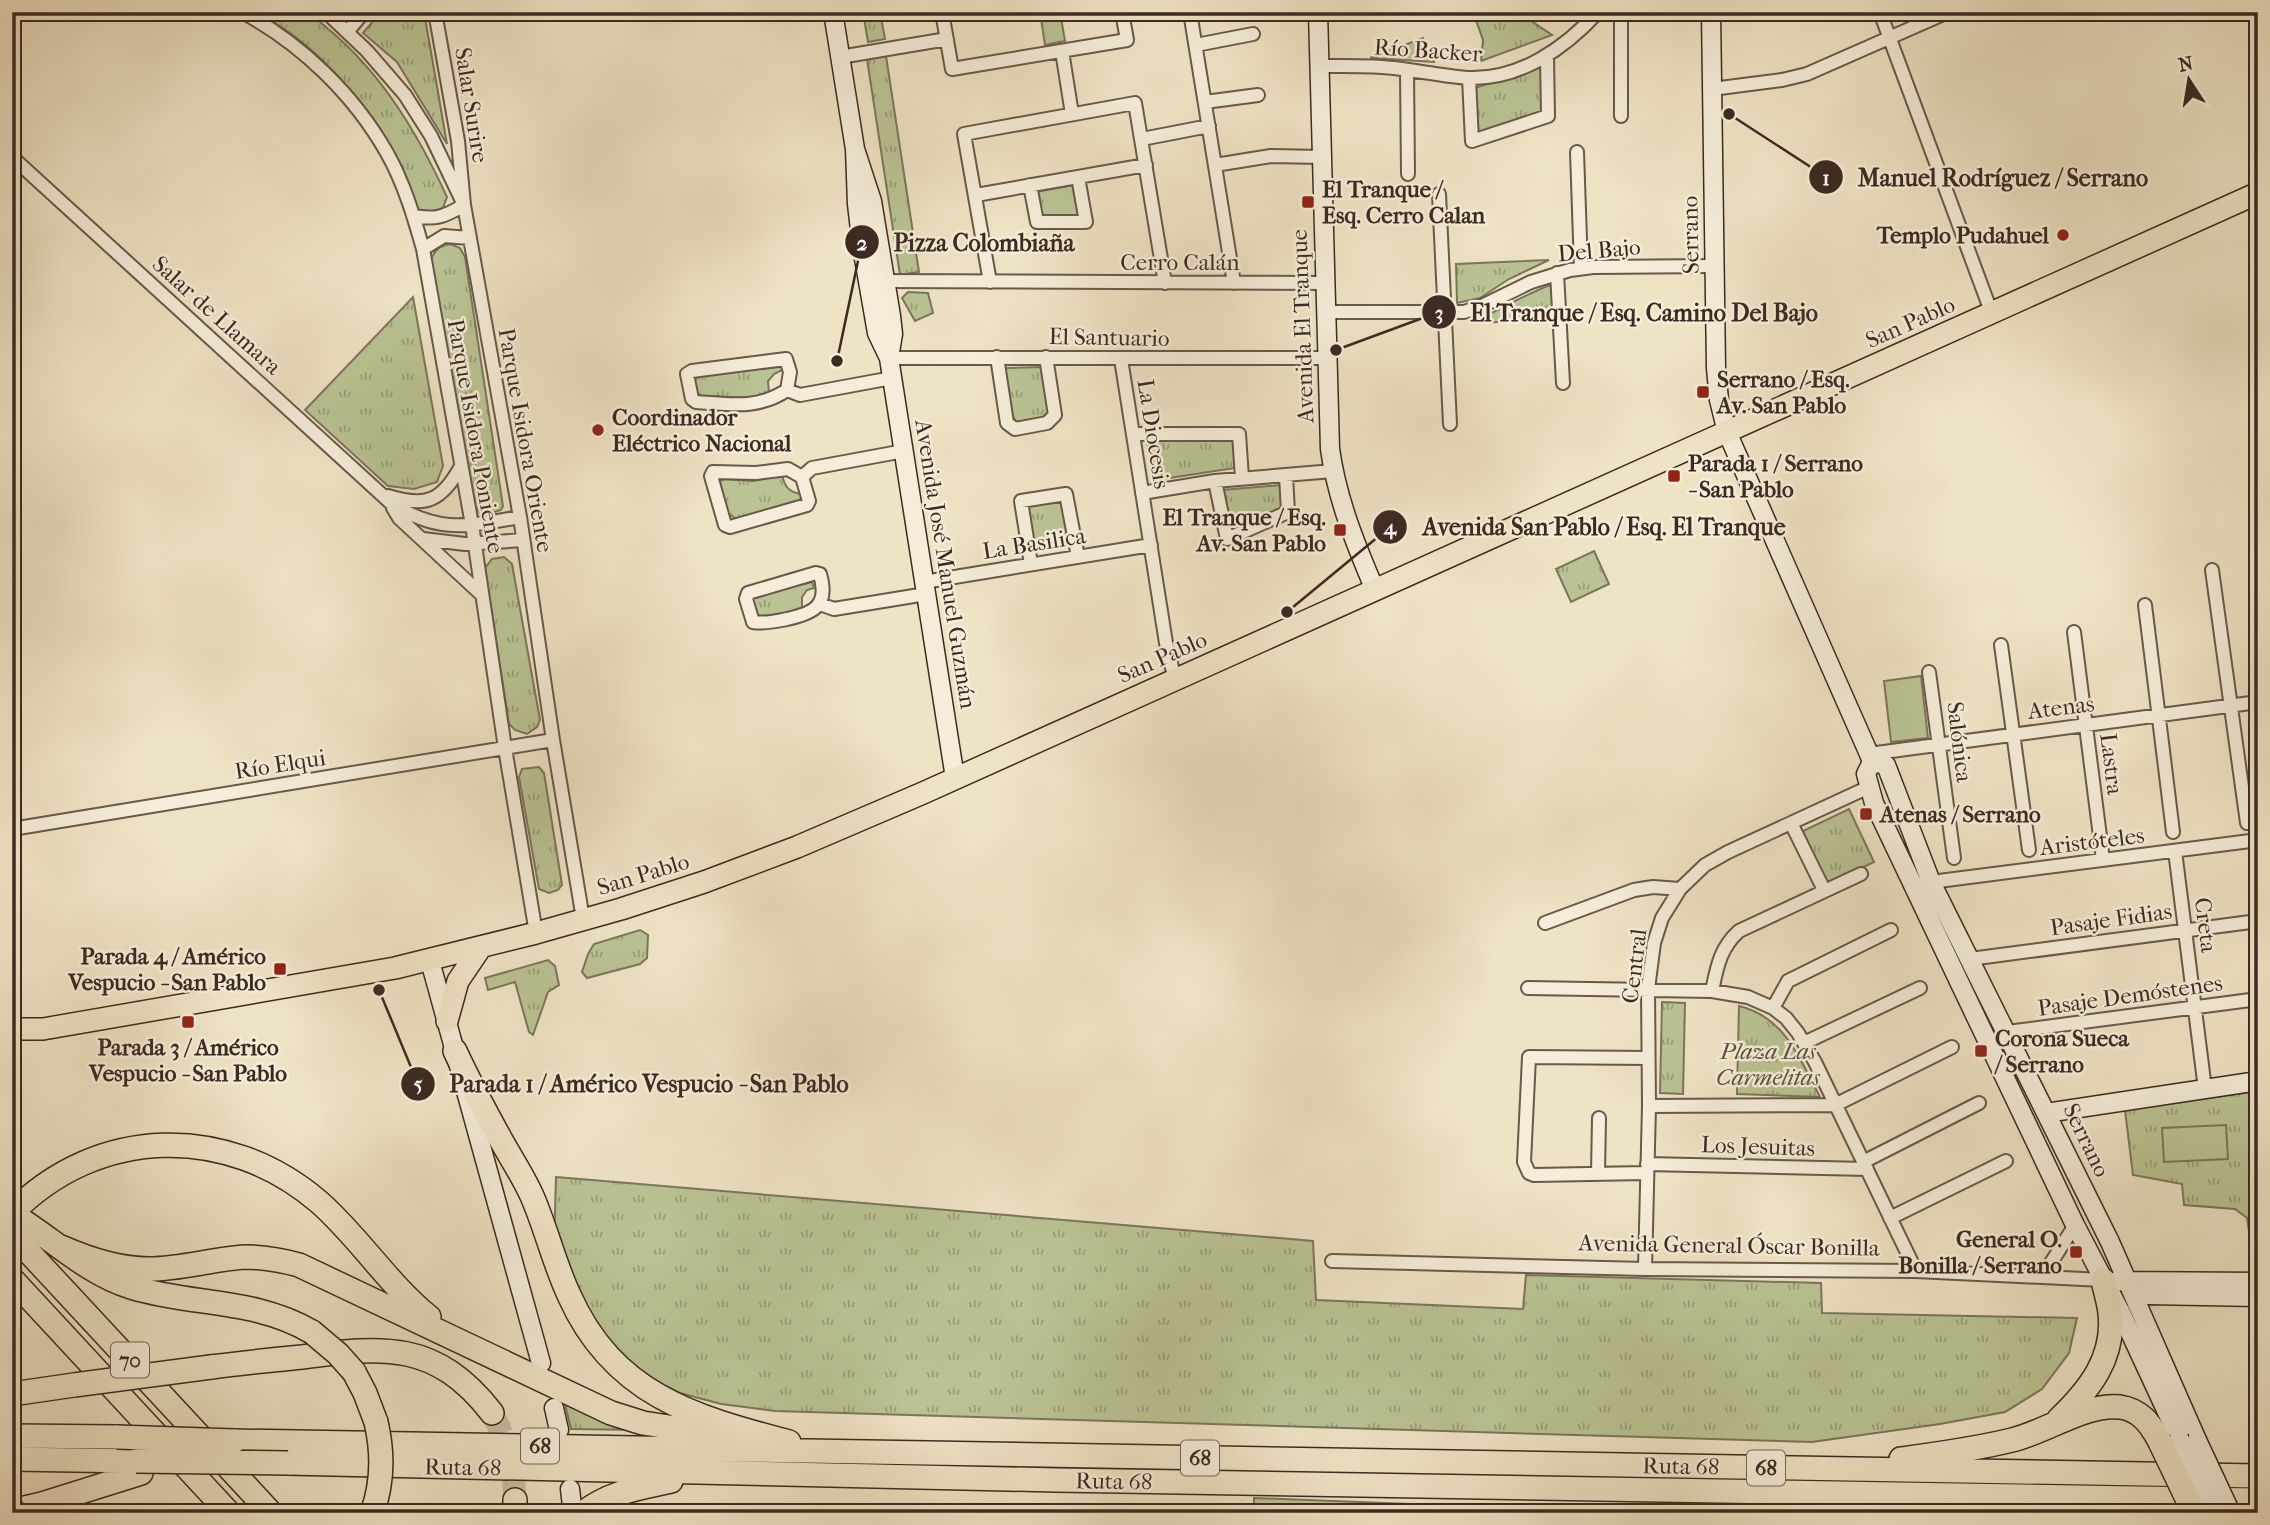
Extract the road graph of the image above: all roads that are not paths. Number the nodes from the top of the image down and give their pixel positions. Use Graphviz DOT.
graph roads {
  1 [pos="242,12"];
  2 [pos="326,12"];
  3 [pos="364,12"];
  4 [pos="435,12"];
  5 [pos="832,12"];
  6 [pos="942,12"];
  7 [pos="1122,12"];
  8 [pos="1190,12"];
  9 [pos="1318,12"];
  10 [pos="1598,12"];
  11 [pos="1619,12"];
  12 [pos="1711,12"];
  13 [pos="1881,12"];
  14 [pos="1948,12"];
  15 [pos="255,16"];
  16 [pos="348,31"];
  17 [pos="1253,34"];
  18 [pos="947,39"];
  19 [pos="1889,39"];
  20 [pos="1196,45"];
  21 [pos="1062,51"];
  22 [pos="1547,56"];
  23 [pos="840,57"];
  24 [pos="1319,66"];
  25 [pos="1407,71"];
  26 [pos="1469,78"];
  27 [pos="1712,89"];
  28 [pos="1258,95"];
  29 [pos="1205,103"];
  30 [pos="1072,114"];
  31 [pos="1621,116"];
  32 [pos="1209,126"];
  33 [pos="1142,139"];
  34 [pos="1577,152"];
  35 [pos="12,157"];
  36 [pos="1321,157"];
  37 [pos="1146,165"];
  38 [pos="1215,166"];
  39 [pos="1408,174"];
  40 [pos="1078,177"];
  41 [pos="1030,185"];
  42 [pos="2258,193"];
  43 [pos="1440,194"];
  44 [pos="976,195"];
  45 [pos="464,205"];
  46 [pos="413,216"];
  47 [pos="470,238"];
  48 [pos="423,249"];
  49 [pos="1715,266"];
  50 [pos="1581,268"];
  51 [pos="1557,272"];
  52 [pos="876,281"];
  53 [pos="990,282"];
  54 [pos="1165,283"];
  55 [pos="1234,283"];
  56 [pos="1324,284"];
  57 [pos="1325,313"];
  58 [pos="1444,313"];
  59 [pos="1992,314"];
  60 [pos="997,357"];
  61 [pos="1046,357"];
  62 [pos="889,358"];
  63 [pos="1327,358"];
  64 [pos="1121,359"];
  65 [pos="892,377"];
  66 [pos="1563,383"];
  67 [pos="787,390"];
  68 [pos="1450,424"];
  69 [pos="1727,432"];
  70 [pos="1133,435"];
  71 [pos="904,451"];
  72 [pos="461,466"];
  73 [pos="1333,471"];
  74 [pos="1286,476"];
  75 [pos="803,477"];
  76 [pos="1242,478"];
  77 [pos="1215,481"];
  78 [pos="381,493"];
  79 [pos="1142,493"];
  80 [pos="392,504"];
  81 [pos="520,517"];
  82 [pos="472,525"];
  83 [pos="423,539"];
  84 [pos="523,540"];
  85 [pos="475,544"];
  86 [pos="1151,545"];
  87 [pos="1078,557"];
  88 [pos="1031,564"];
  89 [pos="2212,570"];
  90 [pos="925,588"];
  91 [pos="1375,590"];
  92 [pos="482,595"];
  93 [pos="820,604"];
  94 [pos="2145,606"];
  95 [pos="2074,632"];
  96 [pos="2001,645"];
  97 [pos="1929,672"];
  98 [pos="1175,680"];
  99 [pos="2258,702"];
  100 [pos="2231,706"];
  101 [pos="2158,716"];
  102 [pos="2086,725"];
  103 [pos="2014,735"];
  104 [pos="553,740"];
  105 [pos="1938,744"];
  106 [pos="505,748"];
  107 [pos="1871,758"];
  108 [pos="955,778"];
  109 [pos="1869,787"];
  110 [pos="2247,822"];
  111 [pos="1791,823"];
  112 [pos="12,829"];
  113 [pos="2173,832"];
  114 [pos="2258,840"];
  115 [pos="2029,850"];
  116 [pos="2175,851"];
  117 [pos="1954,858"];
  118 [pos="2103,860"];
  119 [pos="1861,874"];
  120 [pos="1931,882"];
  121 [pos="1680,889"];
  122 [pos="1824,890"];
  123 [pos="583,919"];
  124 [pos="2258,920"];
  125 [pos="1545,923"];
  126 [pos="1891,930"];
  127 [pos="2185,930"];
  128 [pos="536,933"];
  129 [pos="481,947"];
  130 [pos="1970,959"];
  131 [pos="430,961"];
  132 [pos="1528,988"];
  133 [pos="1920,988"];
  134 [pos="1648,989"];
  135 [pos="1712,990"];
  136 [pos="2258,999"];
  137 [pos="2195,1007"];
  138 [pos="1773,1008"];
  139 [pos="447,1021"];
  140 [pos="12,1029"];
  141 [pos="43,1029"];
  142 [pos="2007,1032"];
  143 [pos="12,1040"];
  144 [pos="1804,1043"];
  145 [pos="1952,1047"];
  146 [pos="455,1051"];
  147 [pos="1648,1058"];
  148 [pos="2258,1082"];
  149 [pos="2205,1088"];
  150 [pos="1979,1103"];
  151 [pos="1835,1105"];
  152 [pos="1649,1106"];
  153 [pos="2046,1113"];
  154 [pos="1599,1118"];
  155 [pos="2006,1161"];
  156 [pos="1865,1166"];
  157 [pos="1647,1168"];
  158 [pos="1598,1174"];
  159 [pos="12,1214"];
  160 [pos="1890,1218"];
  161 [pos="2075,1225"];
  162 [pos="12,1234"];
  163 [pos="61,1247"];
  164 [pos="1332,1261"];
  165 [pos="1645,1269"];
  166 [pos="1916,1271"];
  167 [pos="2042,1277"];
  168 [pos="12,1279"];
  169 [pos="2103,1280"];
  170 [pos="2126,1282"];
  171 [pos="2258,1282"];
  172 [pos="2258,1297"];
  173 [pos="463,1341"];
  174 [pos="541,1363"];
  175 [pos="12,1394"];
  176 [pos="554,1408"];
  177 [pos="492,1413"];
  178 [pos="2052,1426"];
  179 [pos="559,1430"];
  180 [pos="12,1436"];
  181 [pos="2178,1439"];
  182 [pos="827,1451"];
  183 [pos="12,1459"];
  184 [pos="138,1467"];
  185 [pos="1828,1469"];
  186 [pos="718,1473"];
  187 [pos="2258,1476"];
  188 [pos="1678,1490"];
  189 [pos="2258,1500"];
  190 [pos="575,1503"];
  191 [pos="13,1511"];
  192 [pos="229,1513"];
  193 [pos="271,1513"];
  194 [pos="372,1513"];
  195 [pos="1850,1513"];
  196 [pos="2194,1513"];
  197 [pos="2214,1513"];
  198 [pos="2231,1513"];
  1 -- 15 [label="street, Parque Isidora Poniente"];
  2 -- 16 [label="street, Parque Isidora Oriente"];
  3 -- 16 [label="street"];
  4 -- 45 [label="street, Salar Surire"];
  5 -- 23 [label="main road, Avenida José Manuel Guzmán"];
  6 -- 18 [label="street"];
  7 -- 21 [label="street"];
  8 -- 20 [label="street"];
  9 -- 24 [label="main road, Avenida El Tranque"];
  10 -- 22 [label="street, Río Backer"];
  11 -- 31 [label="street"];
  12 -- 27 [label="main road, Serrano"];
  13 -- 19 [label="street"];
  14 -- 19 [label="street"];
  15 -- 46 [label="street, Parque Isidora Poniente"];
  16 -- 45 [label="street, Parque Isidora Oriente"];
  17 -- 20 [label="street"];
  18 -- 21 [label="street"];
  18 -- 23 [label="street"];
  19 -- 27 [label="street"];
  19 -- 59 [label="street"];
  20 -- 29 [label="street"];
  21 -- 30 [label="street"];
  22 -- 26 [label="street, Río Backer"];
  22 -- 26 [label="street"];
  23 -- 52 [label="main road, Avenida José Manuel Guzmán"];
  24 -- 25 [label="street, Río Backer"];
  24 -- 36 [label="main road, Avenida El Tranque"];
  25 -- 26 [label="street, Río Backer"];
  25 -- 39 [label="street"];
  27 -- 49 [label="main road, Serrano"];
  28 -- 29 [label="street"];
  29 -- 32 [label="street"];
  30 -- 33 [label="street"];
  30 -- 44 [label="street"];
  32 -- 33 [label="street"];
  32 -- 38 [label="street"];
  33 -- 37 [label="street"];
  34 -- 50 [label="street"];
  35 -- 78 [label="street, Salar de Llamara"];
  36 -- 38 [label="street"];
  36 -- 56 [label="main road, Avenida El Tranque"];
  37 -- 40 [label="street"];
  37 -- 54 [label="street"];
  38 -- 55 [label="street"];
  40 -- 41 [label="street"];
  40 -- 41 [label="street"];
  41 -- 44 [label="street"];
  42 -- 59 [label="main road, San Pablo"];
  43 -- 58 [label="street"];
  44 -- 53 [label="street"];
  45 -- 46 [label="street"];
  45 -- 47 [label="street, Parque Isidora Oriente"];
  46 -- 48 [label="street, Parque Isidora Poniente"];
  47 -- 48 [label="street"];
  47 -- 81 [label="street, Parque Isidora Oriente"];
  48 -- 72 [label="street, Parque Isidora Poniente"];
  49 -- 50 [label="street, Del Bajo"];
  49 -- 69 [label="main road, Serrano"];
  50 -- 51 [label="street, Del Bajo"];
  51 -- 58 [label="street, Del Bajo"];
  51 -- 66 [label="street"];
  52 -- 53 [label="street, Cerro Calán"];
  52 -- 62 [label="main road, Avenida José Manuel Guzmán"];
  53 -- 54 [label="street, Cerro Calán"];
  54 -- 55 [label="street, Cerro Calán"];
  55 -- 56 [label="street, Cerro Calán"];
  56 -- 57 [label="main road, Avenida El Tranque"];
  57 -- 58 [label="street, Del Bajo"];
  57 -- 63 [label="main road, Avenida El Tranque"];
  58 -- 68 [label="street"];
  59 -- 69 [label="main road, San Pablo"];
  60 -- 61 [label="street, El Santuario"];
  60 -- 61 [label="street"];
  60 -- 62 [label="street, El Santuario"];
  61 -- 64 [label="street, El Santuario"];
  62 -- 65 [label="main road, Avenida José Manuel Guzmán"];
  63 -- 64 [label="street, El Santuario"];
  63 -- 73 [label="main road, Avenida El Tranque"];
  64 -- 70 [label="street, La Diocesis"];
  65 -- 67 [label="street"];
  65 -- 71 [label="main road, Avenida José Manuel Guzmán"];
  67 -- 67 [label="street"];
  69 -- 91 [label="main road, San Pablo"];
  69 -- 107 [label="main road, Serrano"];
  70 -- 76 [label="street"];
  70 -- 79 [label="street, La Diocesis"];
  71 -- 75 [label="street"];
  71 -- 90 [label="main road, Avenida José Manuel Guzmán"];
  72 -- 78 [label="street"];
  72 -- 82 [label="street, Parque Isidora Poniente"];
  73 -- 74 [label="street"];
  73 -- 91 [label="main road, Avenida El Tranque"];
  74 -- 76 [label="street"];
  74 -- 77 [label="street"];
  75 -- 75 [label="street"];
  76 -- 77 [label="street"];
  77 -- 79 [label="street"];
  78 -- 80 [label="street, Salar de Llamara"];
  79 -- 86 [label="street, La Diocesis"];
  80 -- 82 [label="street, Salar de Llamara"];
  80 -- 83 [label="street, Salar de Llamara"];
  81 -- 82 [label="street, Salar de Llamara"];
  81 -- 84 [label="street, Parque Isidora Oriente"];
  82 -- 85 [label="street, Parque Isidora Poniente"];
  83 -- 85 [label="street"];
  83 -- 92 [label="street, Salar de Llamara"];
  84 -- 85 [label="street"];
  84 -- 104 [label="street, Parque Isidora Oriente"];
  85 -- 92 [label="street, Parque Isidora Poniente"];
  86 -- 87 [label="street, La Basilica"];
  86 -- 98 [label="street, La Diocesis"];
  87 -- 88 [label="street, La Basilica"];
  87 -- 88 [label="street"];
  88 -- 90 [label="street, La Basilica"];
  89 -- 100 [label="street"];
  90 -- 93 [label="street, La Basilica"];
  90 -- 108 [label="main road, Avenida José Manuel Guzmán"];
  91 -- 98 [label="main road, San Pablo"];
  92 -- 106 [label="street, Parque Isidora Poniente"];
  93 -- 93 [label="street, La Basilica"];
  94 -- 101 [label="street"];
  95 -- 102 [label="street, Lastra"];
  96 -- 103 [label="street"];
  97 -- 105 [label="street, Salónica"];
  98 -- 108 [label="main road, San Pablo"];
  99 -- 100 [label="street, Atenas"];
  100 -- 101 [label="street, Atenas"];
  100 -- 110 [label="street"];
  101 -- 102 [label="street, Atenas"];
  101 -- 113 [label="street"];
  102 -- 103 [label="street, Atenas"];
  102 -- 118 [label="street, Lastra"];
  103 -- 105 [label="street, Atenas"];
  103 -- 115 [label="street"];
  104 -- 106 [label="street, Río Elqui"];
  104 -- 123 [label="street, Parque Isidora Oriente"];
  105 -- 107 [label="street, Atenas"];
  105 -- 117 [label="street, Salónica"];
  106 -- 112 [label="street, Río Elqui"];
  106 -- 128 [label="street, Parque Isidora Poniente"];
  107 -- 109 [label="main road, Serrano"];
  107 -- 120 [label="main road, Serrano"];
  108 -- 123 [label="main road, San Pablo"];
  109 -- 111 [label="street, Central"];
  109 -- 161 [label="main road, Serrano"];
  111 -- 121 [label="street, Central"];
  111 -- 122 [label="street"];
  114 -- 116 [label="street, Aristóteles"];
  116 -- 118 [label="street, Aristóteles"];
  116 -- 127 [label="street, Creta"];
  118 -- 120 [label="street, Aristóteles"];
  119 -- 122 [label="street"];
  120 -- 130 [label="main road, Serrano"];
  121 -- 125 [label="street"];
  121 -- 134 [label="street, Central"];
  122 -- 135 [label="street"];
  123 -- 128 [label="main road, San Pablo"];
  124 -- 127 [label="street, Pasaje Fidias"];
  126 -- 138 [label="street"];
  127 -- 130 [label="street, Pasaje Fidias"];
  127 -- 137 [label="street, Creta"];
  128 -- 129 [label="main road, San Pablo"];
  129 -- 131 [label="main road, San Pablo"];
  129 -- 139 [label="main road"];
  130 -- 142 [label="main road, Serrano"];
  131 -- 139 [label="main road"];
  131 -- 141 [label="main road, San Pablo"];
  132 -- 134 [label="street"];
  133 -- 144 [label="street"];
  134 -- 135 [label="street"];
  134 -- 147 [label="street, Central"];
  135 -- 138 [label="street"];
  136 -- 137 [label="street, Pasaje Demóstenes"];
  137 -- 142 [label="street, Pasaje Demóstenes"];
  137 -- 149 [label="street, Creta"];
  138 -- 144 [label="street"];
  139 -- 146 [label="main road"];
  140 -- 141 [label="main road, San Pablo"];
  141 -- 143 [label="main road, San Pablo"];
  142 -- 153 [label="main road, Serrano"];
  144 -- 151 [label="street"];
  145 -- 151 [label="street"];
  146 -- 174 [label="main road"];
  146 -- 182 [label="highway"];
  147 -- 152 [label="street, Central"];
  147 -- 158 [label="street, Los Jesuitas"];
  148 -- 149 [label="main road"];
  149 -- 153 [label="main road"];
  150 -- 156 [label="street, Los Jesuitas"];
  151 -- 152 [label="street"];
  151 -- 156 [label="street"];
  152 -- 157 [label="street, Central"];
  153 -- 170 [label="main road, Serrano"];
  154 -- 158 [label="street"];
  155 -- 160 [label="street"];
  156 -- 157 [label="street, Los Jesuitas"];
  156 -- 160 [label="street"];
  157 -- 158 [label="street, Los Jesuitas"];
  157 -- 165 [label="street, Central"];
  159 -- 163 [label="highway"];
  159 -- 173 [label="highway"];
  160 -- 166 [label="street"];
  161 -- 167 [label="street"];
  161 -- 169 [label="main road, Serrano"];
  162 -- 193 [label="highway, 70"];
  163 -- 173 [label="highway"];
  163 -- 194 [label="highway, bridge"];
  164 -- 165 [label="street, Avenida General Óscar Bonilla"];
  165 -- 166 [label="street, Avenida General Óscar Bonilla"];
  166 -- 167 [label="street, Avenida General Óscar Bonilla"];
  167 -- 169 [label="street, Avenida General Óscar Bonilla"];
  168 -- 192 [label="highway, 70"];
  169 -- 170 [label="main road, Avenida General Óscar Bonilla"];
  169 -- 178 [label="highway"];
  169 -- 181 [label="main road, Serrano"];
  170 -- 171 [label="main road, Avenida General Óscar Bonilla"];
  170 -- 172 [label="main road, Avenida General Óscar Bonilla"];
  170 -- 181 [label="main road, Serrano"];
  173 -- 182 [label="highway"];
  175 -- 177 [label="highway, bridge"];
  176 -- 179 [label="main road"];
  178 -- 181 [label="highway"];
  178 -- 185 [label="highway"];
  180 -- 182 [label="highway, Ruta 68 / 68, bridge"];
  181 -- 196 [label="highway, bridge"];
  181 -- 197 [label="main road, Serrano, bridge"];
  181 -- 198 [label="main road, Serrano, bridge"];
  182 -- 185 [label="highway, Ruta 68 / 68"];
  183 -- 184 [label="highway, Ruta 68 / 68"];
  184 -- 186 [label="highway, Ruta 68 / 68, bridge"];
  184 -- 191 [label="highway"];
  185 -- 187 [label="highway, Ruta 68 / 68"];
  186 -- 188 [label="highway, Ruta 68 / 68"];
  186 -- 190 [label="highway"];
  188 -- 189 [label="highway, Ruta 68 / 68"];
  188 -- 195 [label="highway"];
}
